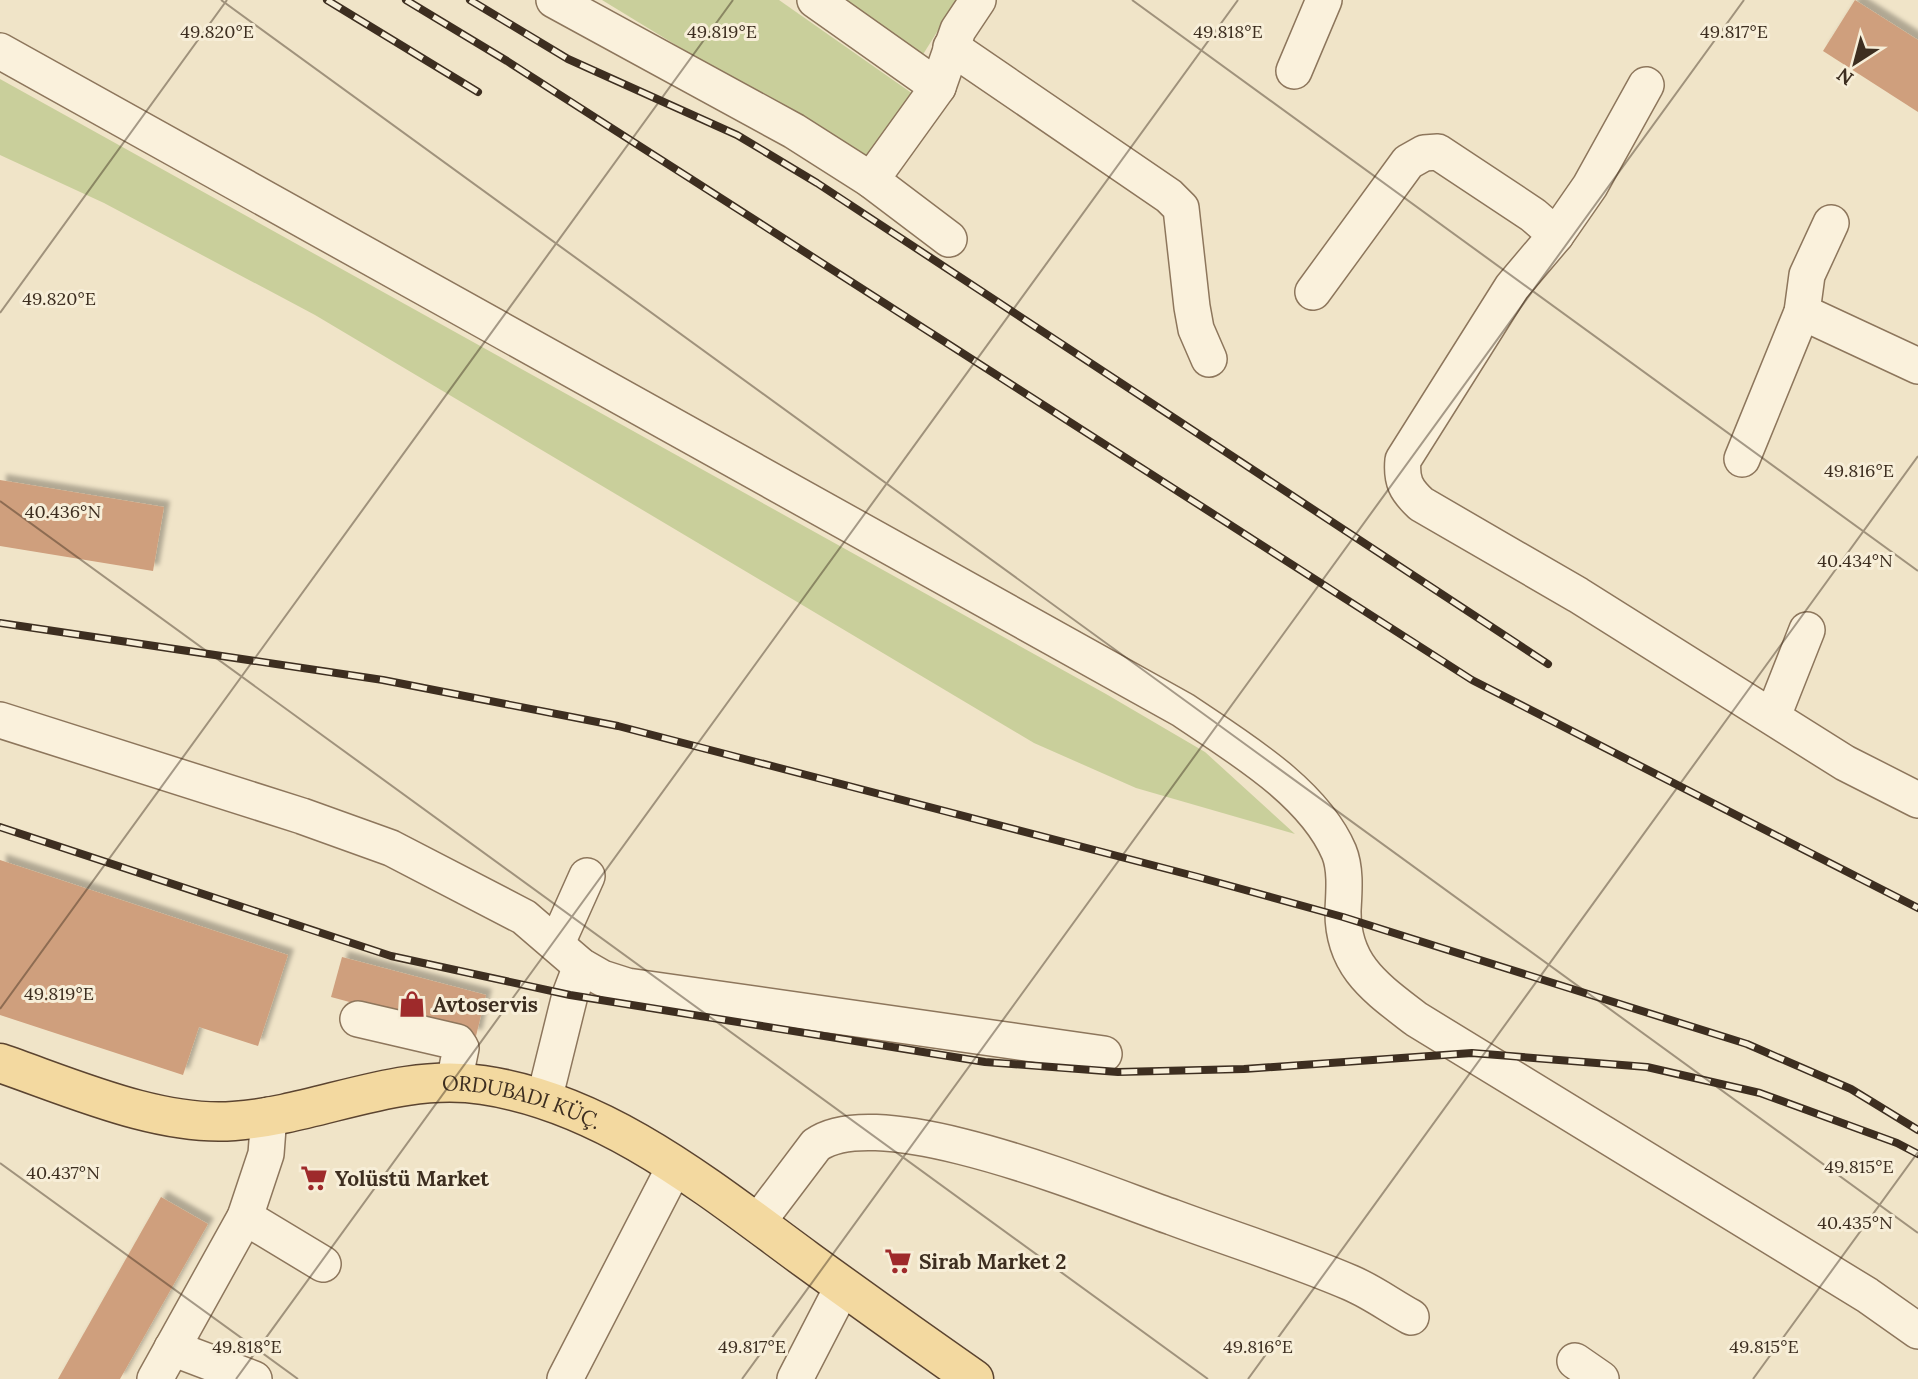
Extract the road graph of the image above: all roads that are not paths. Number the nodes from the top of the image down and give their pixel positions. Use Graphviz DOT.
graph roads {
  1 [pos="554,0"];
  2 [pos="815,0"];
  3 [pos="978,0"];
  4 [pos="1324,0"];
  5 [pos="951,47"];
  6 [pos="0,51"];
  7 [pos="1294,71"];
  8 [pos="1647,85"];
  9 [pos="938,87"];
  10 [pos="871,180"];
  11 [pos="1831,223"];
  12 [pos="1556,235"];
  13 [pos="949,239"];
  14 [pos="1313,292"];
  15 [pos="1802,312"];
  16 [pos="1209,359"];
  17 [pos="1918,366"];
  18 [pos="1742,459"];
  19 [pos="1807,630"];
  20 [pos="1773,716"];
  21 [pos="0,720"];
  22 [pos="1918,800"];
  23 [pos="586,876"];
  24 [pos="569,955"];
  25 [pos="358,1019"];
  26 [pos="1104,1054"];
  27 [pos="0,1063"];
  28 [pos="454,1082"];
  29 [pos="544,1100"];
  30 [pos="270,1115"];
  31 [pos="675,1166"];
  32 [pos="245,1217"];
  33 [pos="757,1223"];
  34 [pos="323,1264"];
  35 [pos="843,1286"];
  36 [pos="1411,1317"];
  37 [pos="1918,1331"];
  38 [pos="172,1348"];
  39 [pos="155,1379"];
  40 [pos="254,1379"];
  41 [pos="565,1379"];
  42 [pos="795,1379"];
  43 [pos="974,1379"];
  1 -- 10 [label="street"];
  2 -- 9 [label="street"];
  3 -- 5 [label="street"];
  4 -- 7 [label="street"];
  5 -- 9 [label="street"];
  5 -- 16 [label="street"];
  6 -- 37 [label="street"];
  8 -- 12 [label="street"];
  9 -- 10 [label="street"];
  10 -- 13 [label="street"];
  11 -- 15 [label="street"];
  12 -- 14 [label="street"];
  12 -- 20 [label="street"];
  15 -- 17 [label="street"];
  15 -- 18 [label="street"];
  19 -- 20 [label="street"];
  20 -- 22 [label="street"];
  21 -- 24 [label="street"];
  23 -- 24 [label="street"];
  24 -- 26 [label="street"];
  24 -- 29 [label="street"];
  25 -- 28 [label="street"];
  27 -- 30 [label="main road, ORDUBADI KÜÇ."];
  28 -- 29 [label="main road, ORDUBADI KÜÇ."];
  28 -- 30 [label="main road, ORDUBADI KÜÇ."];
  29 -- 31 [label="main road, ORDUBADI KÜÇ."];
  30 -- 32 [label="street"];
  31 -- 33 [label="main road, ORDUBADI KÜÇ."];
  31 -- 41 [label="street"];
  32 -- 34 [label="street"];
  32 -- 38 [label="street"];
  33 -- 35 [label="main road, ORDUBADI KÜÇ."];
  33 -- 36 [label="street"];
  35 -- 42 [label="street"];
  35 -- 43 [label="main road, ORDUBADI KÜÇ."];
  38 -- 39 [label="street"];
  38 -- 40 [label="street"];
}
